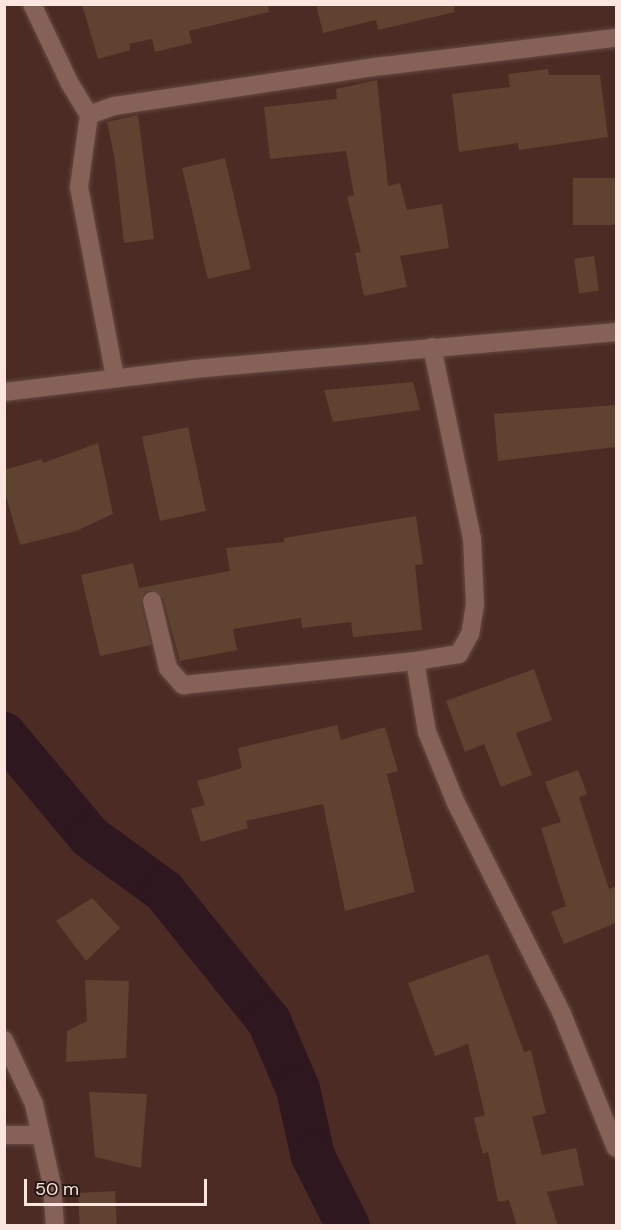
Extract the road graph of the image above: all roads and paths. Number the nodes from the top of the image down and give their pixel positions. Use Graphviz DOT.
graph roads {
  1 [pos="32,4"];
  2 [pos="616,38"];
  3 [pos="89,116"];
  4 [pos="616,332"];
  5 [pos="432,347"];
  6 [pos="115,378"];
  7 [pos="4,392"];
  8 [pos="152,601"];
  9 [pos="415,661"];
  10 [pos="4,1040"];
  11 [pos="40,1134"];
  12 [pos="4,1135"];
  13 [pos="616,1148"];
  14 [pos="55,1226"];
  1 -- 3 [label="street"];
  2 -- 3 [label="street"];
  3 -- 6 [label="street"];
  4 -- 5 [label="street"];
  5 -- 6 [label="street"];
  5 -- 9 [label="street"];
  6 -- 7 [label="street"];
  8 -- 9 [label="street"];
  9 -- 13 [label="street"];
  10 -- 11 [label="street"];
  11 -- 12 [label="street"];
  11 -- 14 [label="street"];
}
